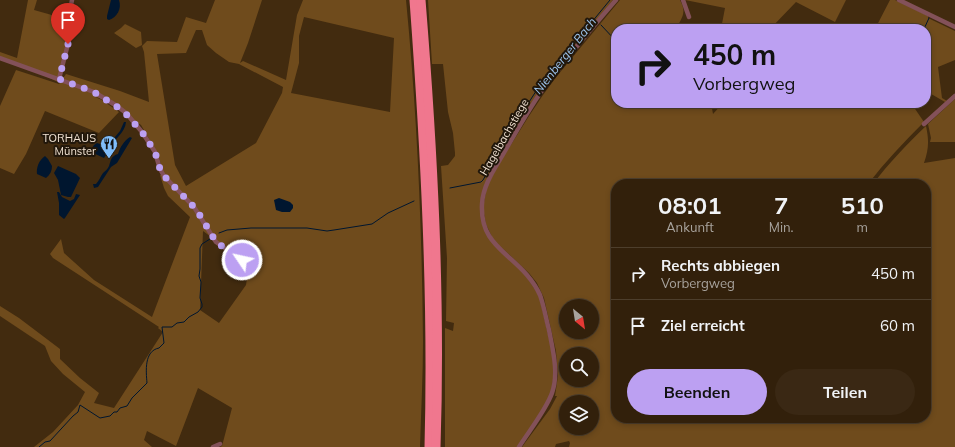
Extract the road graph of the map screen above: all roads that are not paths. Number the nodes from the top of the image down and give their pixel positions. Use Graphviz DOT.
graph roads {
  1 [pos="72,0"];
  2 [pos="414,0"];
  3 [pos="421,0"];
  4 [pos="616,0"];
  5 [pos="683,0"];
  6 [pos="900,0"];
  7 [pos="689,17"];
  8 [pos="955,27"];
  9 [pos="0,58"];
  10 [pos="59,79"];
  11 [pos="955,96"];
  12 [pos="924,124"];
  13 [pos="242,260"];
  14 [pos="434,320"];
  15 [pos="220,444"];
  16 [pos="213,447"];
  17 [pos="429,447"];
  18 [pos="436,447"];
  19 [pos="518,447"];
  1 -- 10 [label="street"];
  2 -- 14 [label="highway"];
  3 -- 14 [label="highway"];
  4 -- 19 [label="street, Hagelbachstiege"];
  5 -- 7 [label="street"];
  6 -- 8 [label="street"];
  9 -- 10 [label="street"];
  10 -- 13 [label="street"];
  11 -- 12 [label="street"];
  14 -- 17 [label="highway"];
  14 -- 18 [label="highway"];
  15 -- 16 [label="street"];
}
